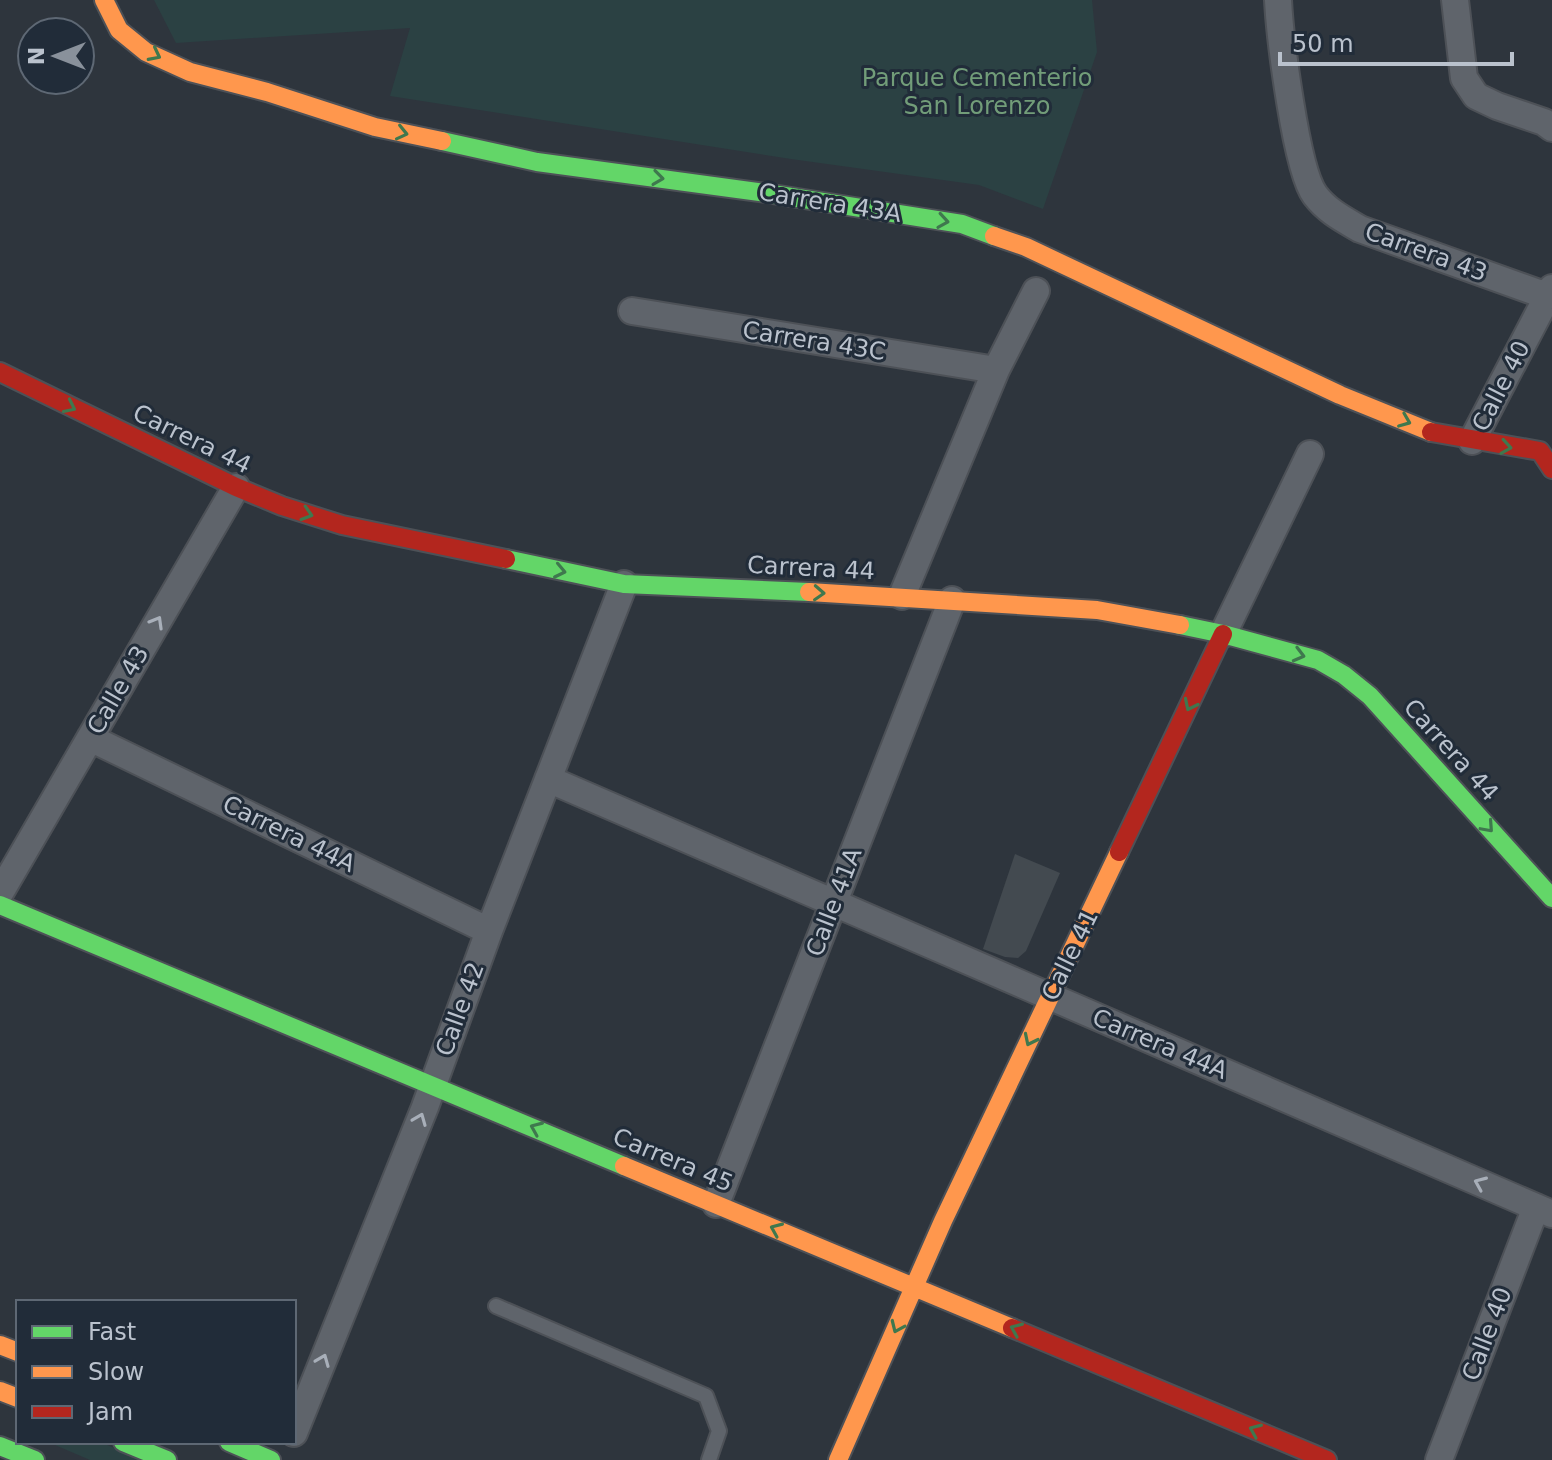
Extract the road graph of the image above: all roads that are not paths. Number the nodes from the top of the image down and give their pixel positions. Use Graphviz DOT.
graph roads {
  1 [pos="104,0"];
  2 [pos="1278,0"];
  3 [pos="1455,0"];
  4 [pos="1552,128"];
  5 [pos="1036,291"];
  6 [pos="1549,292"];
  7 [pos="632,311"];
  8 [pos="996,370"];
  9 [pos="0,372"];
  10 [pos="1472,441"];
  11 [pos="1310,454"];
  12 [pos="1548,455"];
  13 [pos="236,487"];
  14 [pos="624,584"];
  15 [pos="902,596"];
  16 [pos="952,600"];
  17 [pos="1223,634"];
  18 [pos="90,738"];
  19 [pos="548,779"];
  20 [pos="0,893"];
  21 [pos="1552,898"];
  22 [pos="834,903"];
  23 [pos="0,905"];
  24 [pos="489,931"];
  25 [pos="1051,997"];
  26 [pos="433,1085"];
  27 [pos="716,1204"];
  28 [pos="1544,1211"];
  29 [pos="915,1287"];
  30 [pos="496,1306"];
  31 [pos="296,1428"];
  32 [pos="128,1444"];
  33 [pos="234,1444"];
  34 [pos="0,1446"];
  35 [pos="35,1460"];
  36 [pos="167,1460"];
  37 [pos="271,1460"];
  38 [pos="709,1460"];
  39 [pos="838,1460"];
  40 [pos="1327,1460"];
  41 [pos="1439,1460"];
  1 -- 10 [label="street, Carrera 43A, one-way"];
  2 -- 6 [label="street, Carrera 43"];
  3 -- 4 [label="street"];
  5 -- 8 [label="street"];
  6 -- 10 [label="street, Calle 40"];
  7 -- 8 [label="street, Carrera 43C"];
  8 -- 15 [label="street"];
  9 -- 13 [label="street, Carrera 44, one-way"];
  10 -- 12 [label="street, Carrera 43A, one-way"];
  11 -- 17 [label="street, Calle 41"];
  13 -- 14 [label="street, Carrera 44, one-way"];
  18 -- 13 [label="street, Calle 43, one-way"];
  14 -- 15 [label="street, Carrera 44, one-way"];
  14 -- 19 [label="street, Calle 42"];
  15 -- 16 [label="street, Carrera 44"];
  16 -- 17 [label="street, Carrera 44"];
  16 -- 22 [label="street, Calle 41A"];
  17 -- 21 [label="street, Carrera 44, one-way"];
  17 -- 25 [label="street, Calle 41, one-way"];
  18 -- 20 [label="street, Calle 43"];
  18 -- 24 [label="street, Carrera 44A"];
  19 -- 22 [label="street, Carrera 44A"];
  19 -- 24 [label="street, Calle 42"];
  22 -- 25 [label="street, Carrera 44A"];
  22 -- 27 [label="street, Calle 41A"];
  23 -- 26 [label="street, Carrera 45"];
  24 -- 26 [label="street, Calle 42"];
  28 -- 25 [label="street, Carrera 44A, one-way"];
  25 -- 29 [label="street, Calle 41, one-way"];
  27 -- 26 [label="street, Carrera 45, one-way"];
  31 -- 26 [label="street, Calle 42, one-way"];
  29 -- 27 [label="street, Carrera 45, one-way"];
  28 -- 41 [label="street, Calle 40"];
  29 -- 39 [label="street, Calle 41, one-way"];
  40 -- 29 [label="street, Carrera 45, one-way"];
  30 -- 38 [label="lane"];
  32 -- 36 [label="street"];
  33 -- 37 [label="street"];
  34 -- 35 [label="street"];
}
